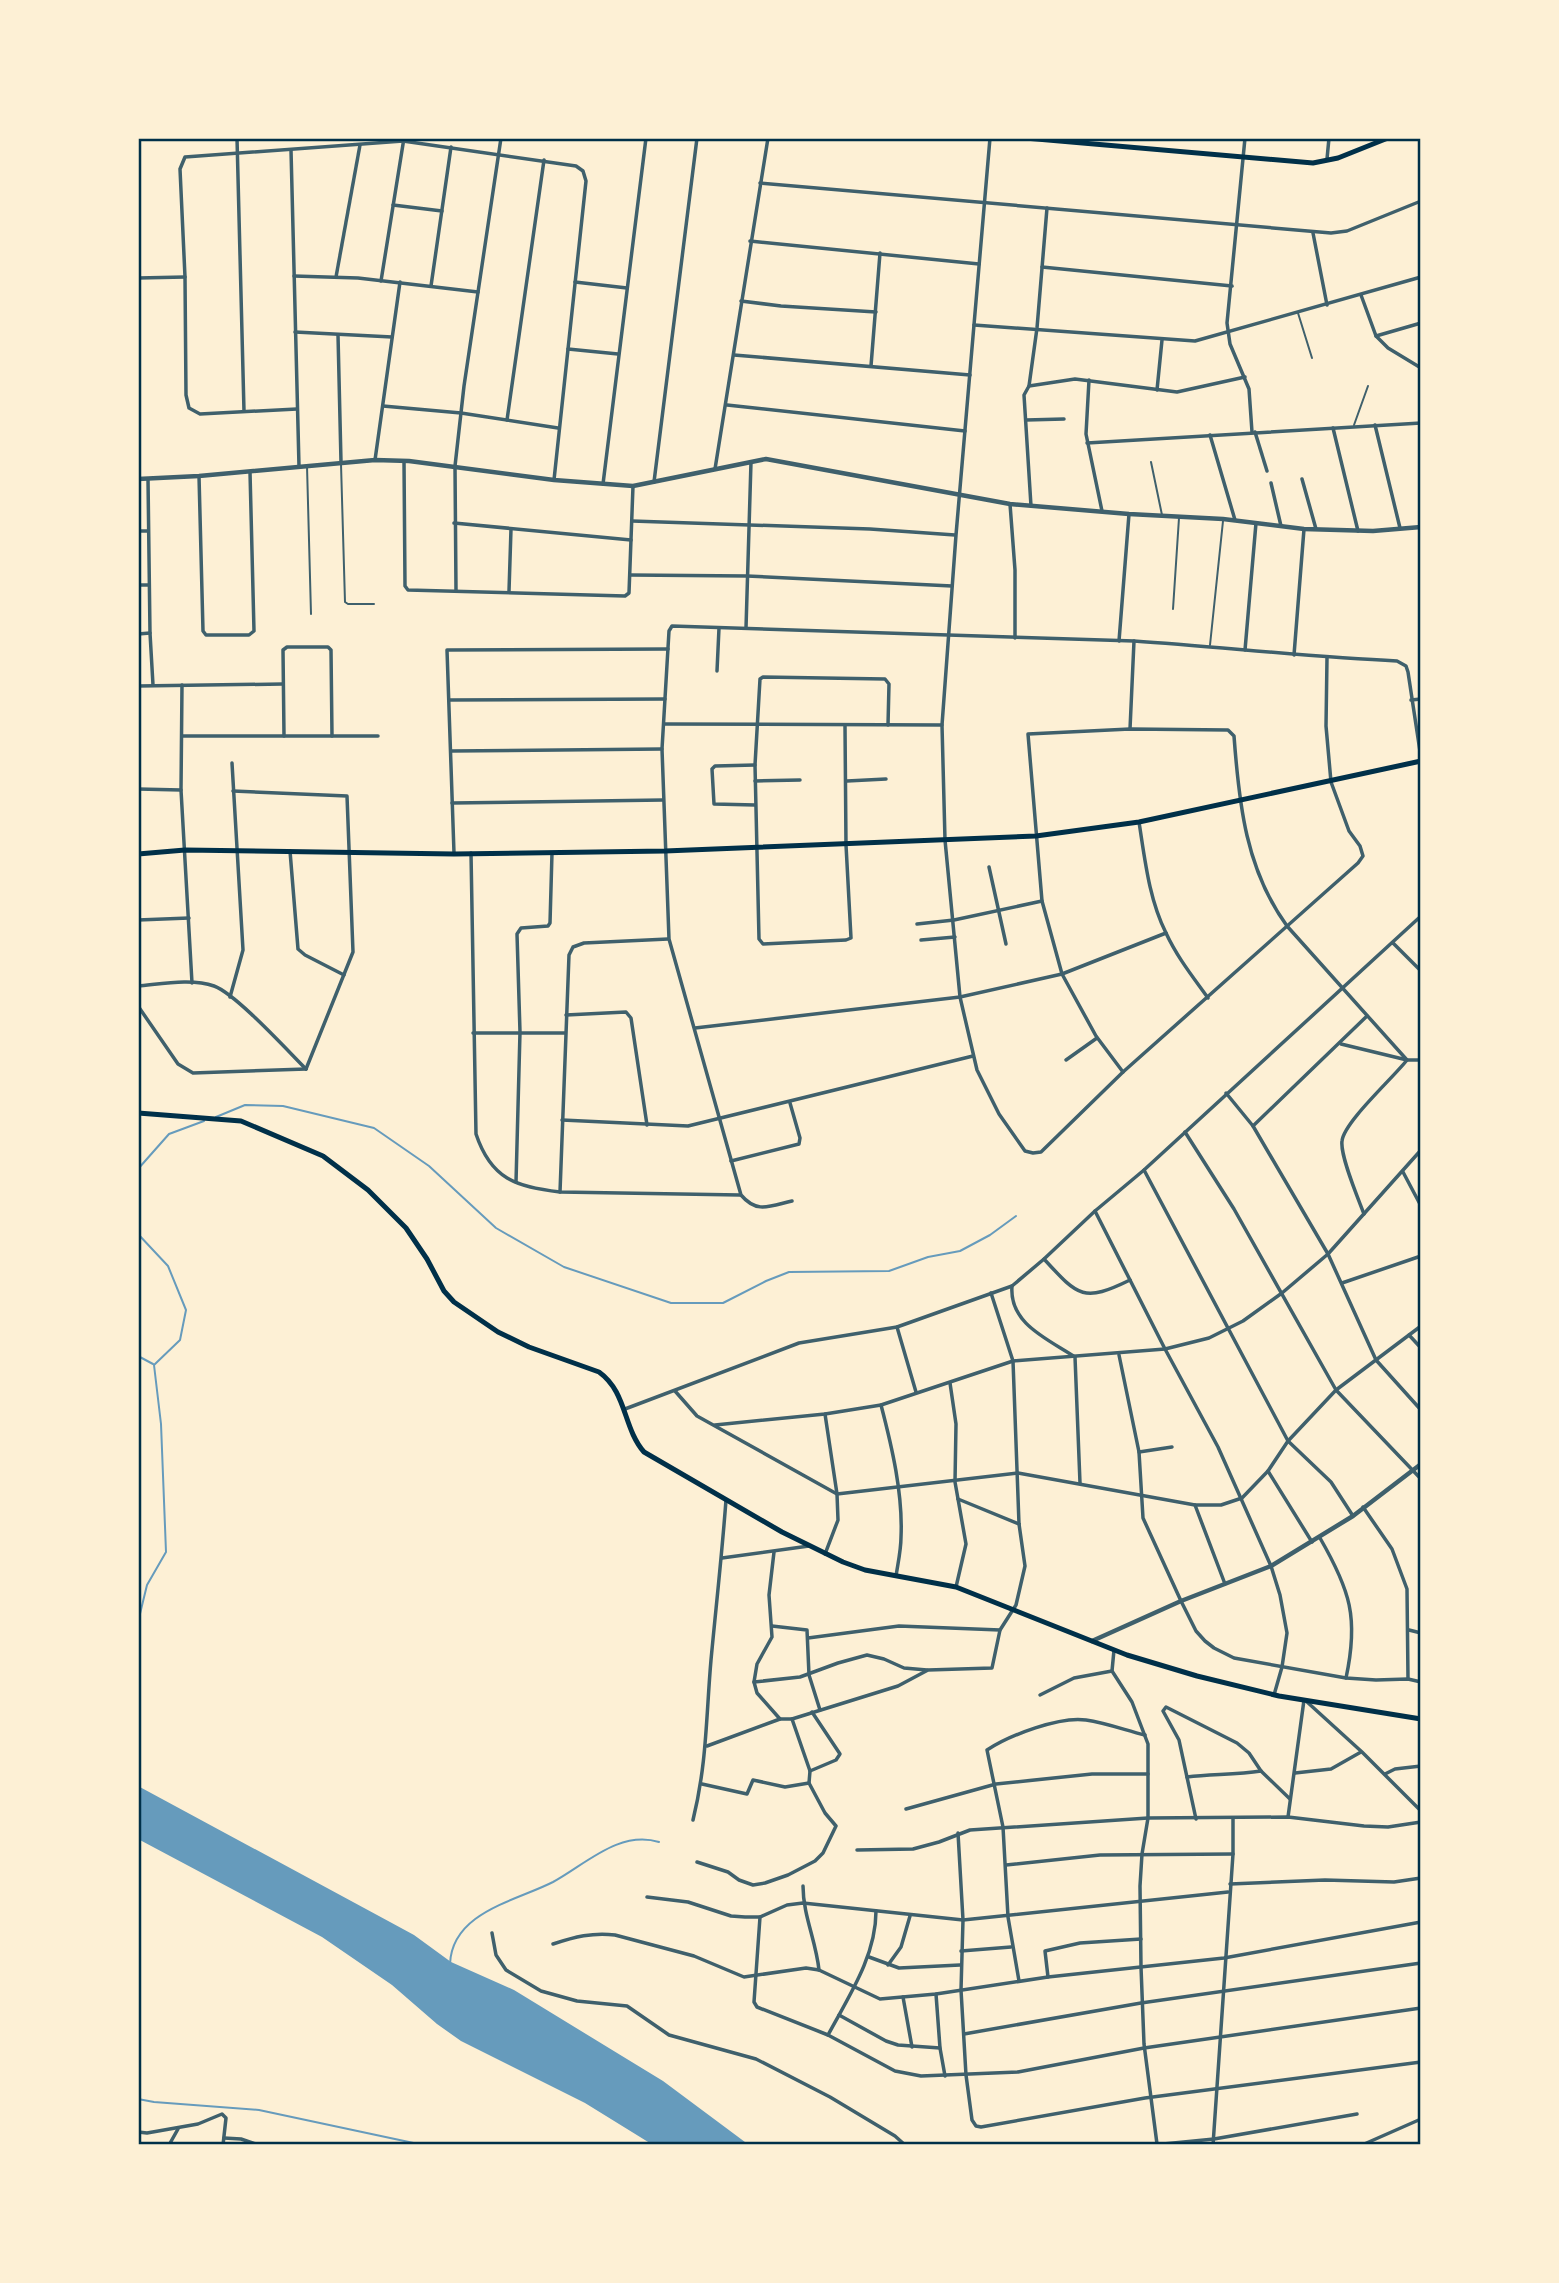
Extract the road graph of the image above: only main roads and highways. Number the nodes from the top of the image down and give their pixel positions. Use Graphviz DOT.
graph roads {
  1 [pos="1025,138"];
  2 [pos="1388,138"];
  3 [pos="1421,760"];
  4 [pos="138,854"];
  5 [pos="138,1113"];
  6 [pos="1421,1719"];
  1 -- 2 [label="main road"];
  3 -- 4 [label="main road"];
  5 -- 6 [label="main road"];
}
